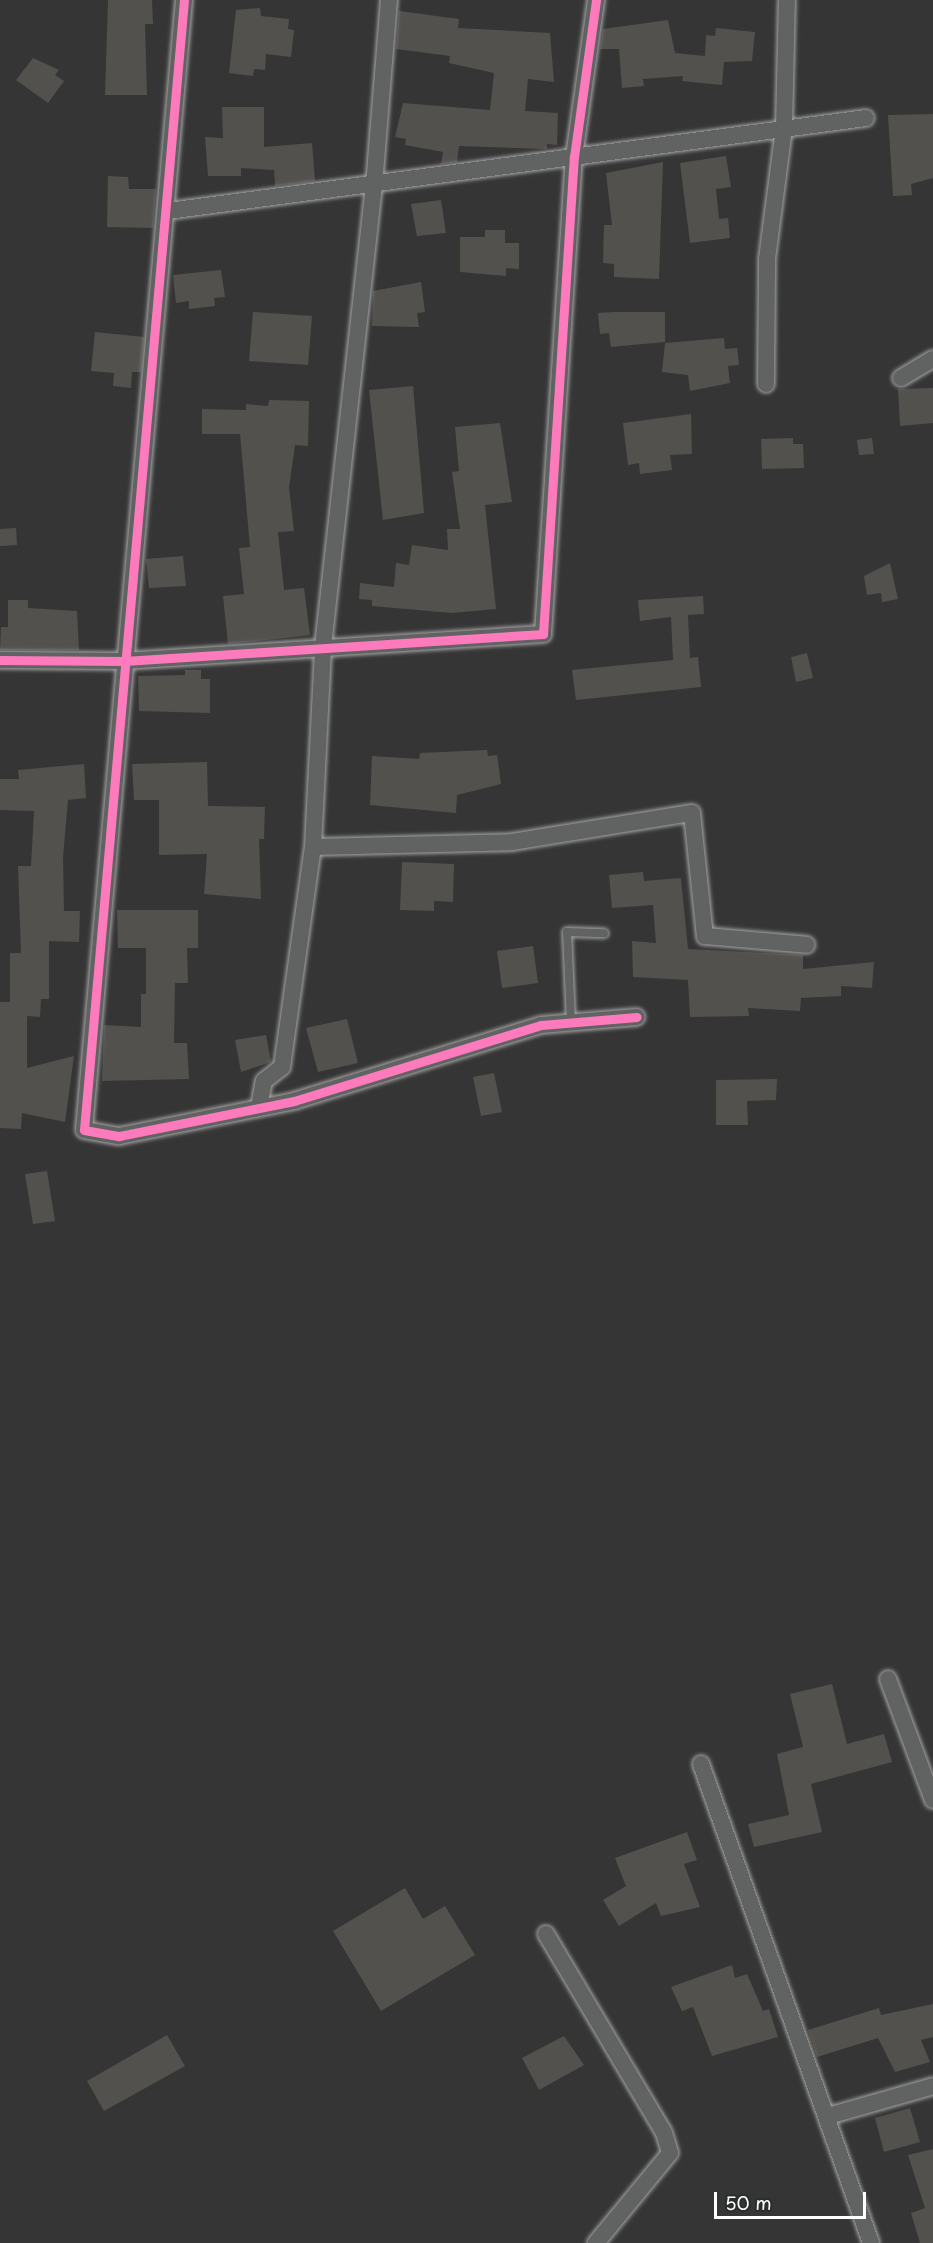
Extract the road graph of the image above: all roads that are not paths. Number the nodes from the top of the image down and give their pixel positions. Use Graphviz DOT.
graph roads {
  1 [pos="184,0"];
  2 [pos="389,0"];
  3 [pos="596,0"];
  4 [pos="787,0"];
  5 [pos="866,118"];
  6 [pos="784,128"];
  7 [pos="574,158"];
  8 [pos="374,186"];
  9 [pos="168,211"];
  10 [pos="933,359"];
  11 [pos="901,378"];
  12 [pos="766,384"];
  13 [pos="323,647"];
  14 [pos="0,660"];
  15 [pos="124,661"];
  16 [pos="313,847"];
  17 [pos="604,933"];
  18 [pos="807,945"];
  19 [pos="637,1017"];
  20 [pos="571,1022"];
  21 [pos="259,1108"];
  22 [pos="888,1679"];
  23 [pos="701,1764"];
  24 [pos="933,1800"];
  25 [pos="546,1934"];
  26 [pos="933,2086"];
  27 [pos="828,2116"];
  28 [pos="596,2243"];
  29 [pos="870,2243"];
  1 -- 9 [label="street"];
  2 -- 8 [label="street"];
  3 -- 7 [label="street"];
  4 -- 6 [label="street"];
  5 -- 6 [label="street"];
  6 -- 7 [label="street"];
  6 -- 12 [label="street"];
  7 -- 8 [label="street"];
  7 -- 13 [label="street"];
  8 -- 9 [label="street"];
  8 -- 13 [label="street"];
  9 -- 15 [label="street"];
  10 -- 11 [label="street"];
  13 -- 15 [label="street"];
  13 -- 16 [label="street"];
  14 -- 15 [label="street"];
  15 -- 21 [label="street"];
  16 -- 18 [label="street"];
  16 -- 21 [label="street"];
  17 -- 20 [label="lane"];
  19 -- 20 [label="street"];
  20 -- 21 [label="street"];
  22 -- 24 [label="street"];
  23 -- 27 [label="street"];
  25 -- 28 [label="street"];
  26 -- 27 [label="street"];
  27 -- 29 [label="street"];
}
